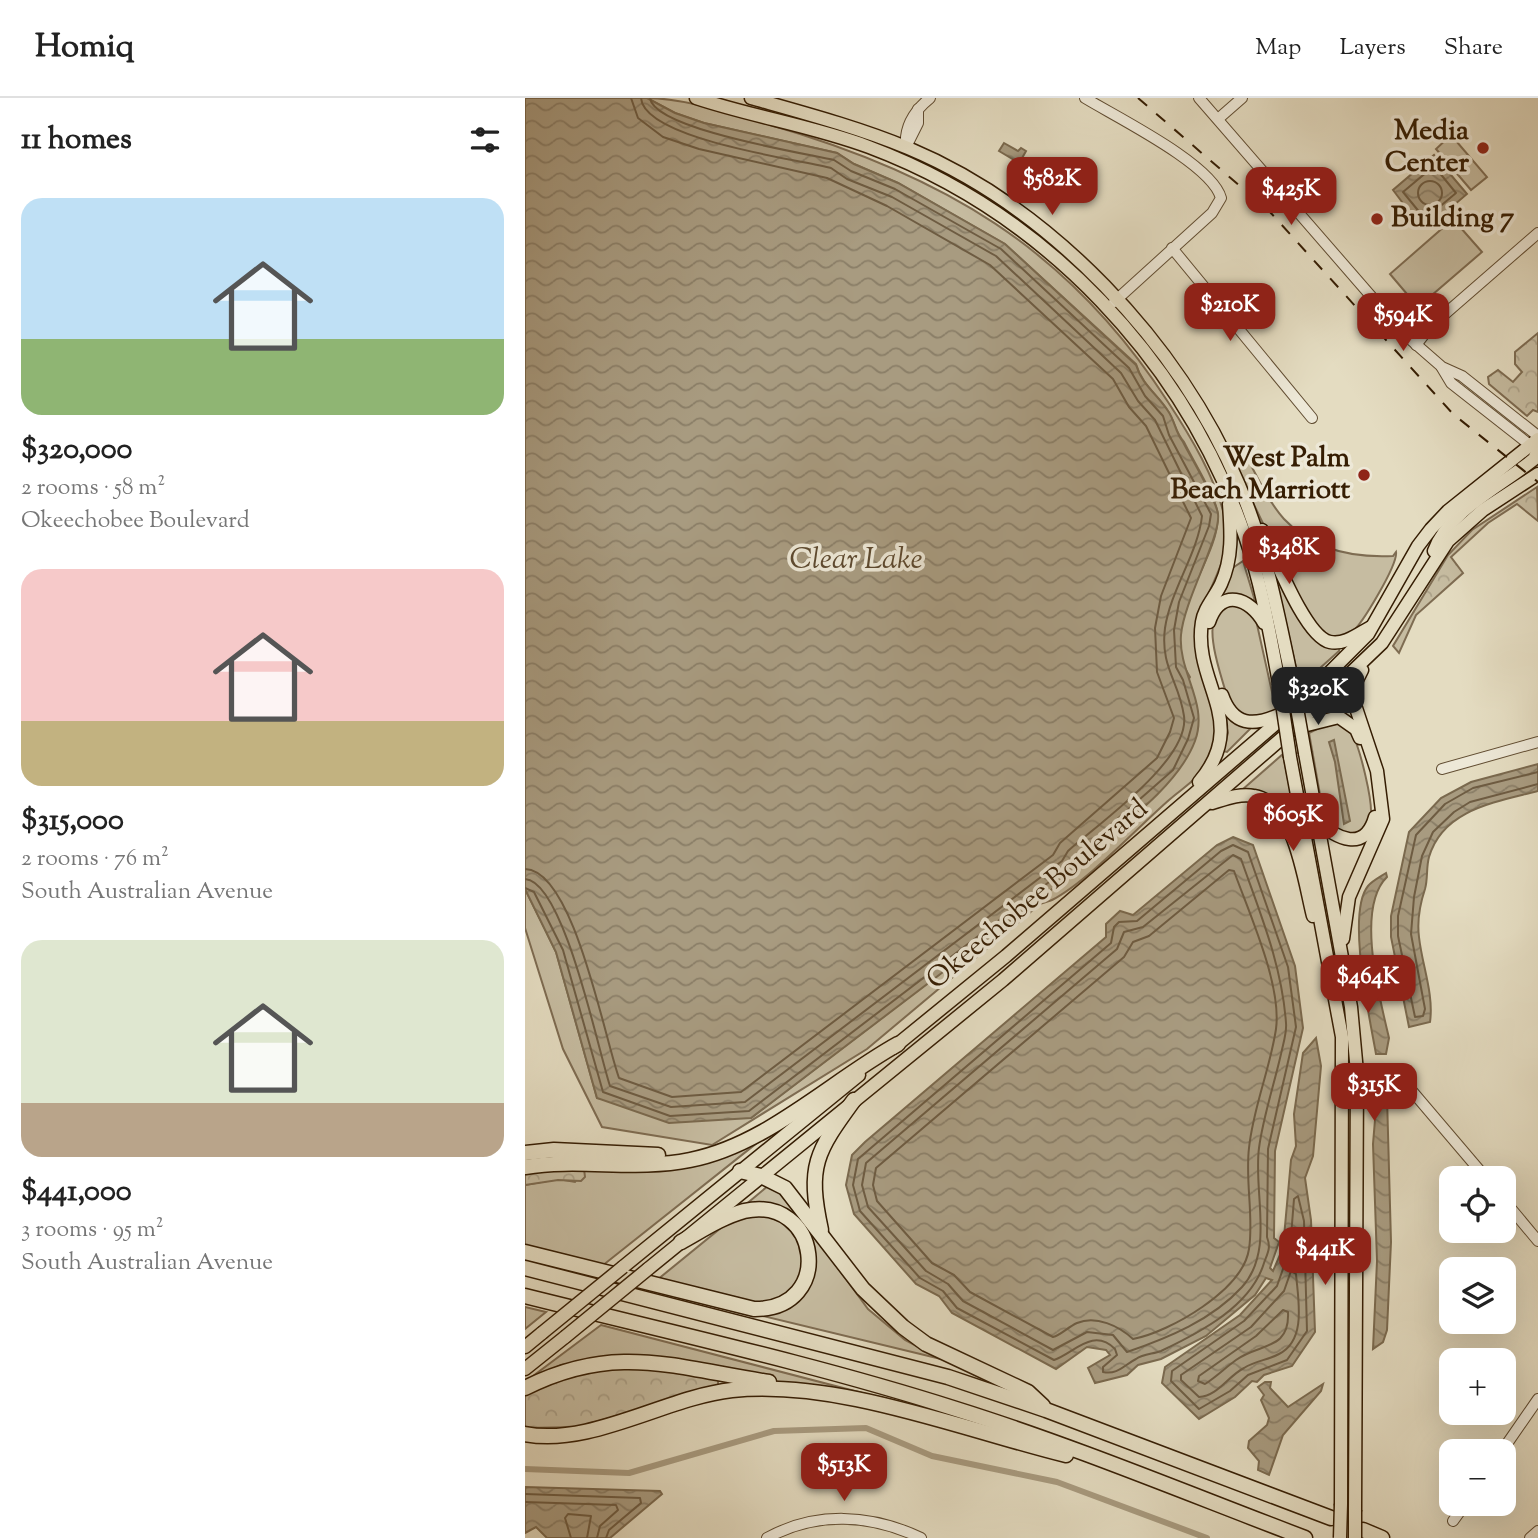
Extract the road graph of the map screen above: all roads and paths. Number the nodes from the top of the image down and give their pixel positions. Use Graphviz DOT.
graph roads {
  1 [pos="696,98"];
  2 [pos="751,98"];
  3 [pos="930,98"];
  4 [pos="1085,98"];
  5 [pos="1199,98"];
  6 [pos="1241,98"];
  7 [pos="728,102"];
  8 [pos="1217,119"];
  9 [pos="906,147"];
  10 [pos="899,160"];
  11 [pos="1538,233"];
  12 [pos="1173,248"];
  13 [pos="1113,303"];
  14 [pos="1416,345"];
  15 [pos="1312,418"];
  16 [pos="1537,446"];
  17 [pos="1538,474"];
  18 [pos="1234,490"];
  19 [pos="1252,557"];
  20 [pos="1411,559"];
  21 [pos="1266,566"];
  22 [pos="1227,567"];
  23 [pos="1427,571"];
  24 [pos="1405,609"];
  25 [pos="1374,625"];
  26 [pos="1269,633"];
  27 [pos="1366,660"];
  28 [pos="1286,682"];
  29 [pos="1295,707"];
  30 [pos="1289,732"];
  31 [pos="1538,742"];
  32 [pos="1442,769"];
  33 [pos="1208,804"];
  34 [pos="1171,814"];
  35 [pos="1316,820"];
  36 [pos="1313,870"];
  37 [pos="1353,883"];
  38 [pos="1329,890"];
  39 [pos="1343,964"];
  40 [pos="1332,974"];
  41 [pos="898,1044"];
  42 [pos="1351,1071"];
  43 [pos="854,1100"];
  44 [pos="742,1142"];
  45 [pos="525,1153"];
  46 [pos="1476,1166"];
  47 [pos="525,1167"];
  48 [pos="740,1171"];
  49 [pos="761,1176"];
  50 [pos="1516,1215"];
  51 [pos="821,1232"];
  52 [pos="1538,1241"];
  53 [pos="681,1242"];
  54 [pos="525,1252"];
  55 [pos="525,1268"];
  56 [pos="525,1296"];
  57 [pos="525,1347"];
  58 [pos="525,1370"];
  59 [pos="525,1388"];
  60 [pos="817,1394"];
  61 [pos="1538,1399"];
  62 [pos="1046,1410"];
  63 [pos="525,1434"];
  64 [pos="1510,1439"];
  65 [pos="1129,1470"];
  66 [pos="1457,1516"];
  67 [pos="1331,1518"];
  68 [pos="1453,1521"];
  69 [pos="1538,1531"];
  70 [pos="1359,1534"];
  71 [pos="767,1538"];
  72 [pos="921,1538"];
  73 [pos="1304,1538"];
  74 [pos="1340,1538"];
  75 [pos="1383,1538"];
  76 [pos="1530,1538"];
  1 -- 7 [label="main road"];
  2 -- 9 [label="main road"];
  3 -- 9 [label="street"];
  4 -- 12 [label="street"];
  5 -- 8 [label="street"];
  6 -- 8 [label="street"];
  7 -- 10 [label="main road"];
  8 -- 14 [label="street"];
  9 -- 10 [label="main road"];
  9 -- 13 [label="main road"];
  10 -- 13 [label="main road"];
  11 -- 14 [label="street"];
  12 -- 13 [label="street"];
  12 -- 15 [label="street"];
  13 -- 18 [label="main road"];
  14 -- 16 [label="street"];
  16 -- 20 [label="main road, Okeechobee Boulevard"];
  16 -- 23 [label="main road"];
  17 -- 23 [label="main road, Okeechobee Boulevard"];
  18 -- 19 [label="main road"];
  18 -- 21 [label="main road"];
  18 -- 22 [label="main road"];
  18 -- 25 [label="main road"];
  19 -- 21 [label="main road"];
  19 -- 22 [label="main road"];
  19 -- 26 [label="main road"];
  20 -- 24 [label="main road"];
  20 -- 25 [label="main road, Okeechobee Boulevard"];
  21 -- 28 [label="main road"];
  22 -- 34 [label="main road"];
  23 -- 24 [label="main road, Okeechobee Boulevard"];
  24 -- 27 [label="main road, Okeechobee Boulevard"];
  25 -- 29 [label="main road, Okeechobee Boulevard"];
  26 -- 28 [label="main road"];
  26 -- 29 [label="main road"];
  27 -- 30 [label="main road, Okeechobee Boulevard"];
  27 -- 37 [label="main road"];
  28 -- 35 [label="main road, bridge"];
  28 -- 36 [label="main road, bridge"];
  29 -- 34 [label="main road, Okeechobee Boulevard"];
  30 -- 33 [label="main road, Okeechobee Boulevard"];
  30 -- 35 [label="main road"];
  31 -- 32 [label="street"];
  33 -- 40 [label="main road"];
  33 -- 43 [label="main road, Okeechobee Boulevard"];
  34 -- 41 [label="main road, Okeechobee Boulevard"];
  35 -- 38 [label="main road"];
  36 -- 38 [label="main road"];
  36 -- 40 [label="main road"];
  37 -- 38 [label="main road"];
  37 -- 39 [label="main road"];
  38 -- 39 [label="main road"];
  39 -- 42 [label="main road"];
  40 -- 42 [label="main road"];
  41 -- 44 [label="highway"];
  41 -- 48 [label="main road, Okeechobee Boulevard"];
  42 -- 46 [label="street"];
  42 -- 70 [label="main road, bridge"];
  42 -- 74 [label="main road, bridge"];
  43 -- 49 [label="main road, Okeechobee Boulevard"];
  43 -- 51 [label="highway"];
  44 -- 45 [label="highway"];
  44 -- 47 [label="highway"];
  48 -- 49 [label="highway"];
  48 -- 57 [label="main road, Okeechobee Boulevard, bridge"];
  49 -- 51 [label="highway"];
  49 -- 53 [label="main road, Okeechobee Boulevard"];
  50 -- 52 [label="street"];
  51 -- 62 [label="highway"];
  53 -- 54 [label="highway"];
  53 -- 58 [label="main road, Okeechobee Boulevard, bridge"];
  55 -- 62 [label="highway"];
  56 -- 65 [label="highway"];
  59 -- 60 [label="highway"];
  60 -- 63 [label="highway"];
  60 -- 65 [label="highway"];
  61 -- 64 [label="street"];
  62 -- 67 [label="highway"];
  65 -- 73 [label="highway"];
  66 -- 68 [label="street"];
  69 -- 76 [label="street"];
  70 -- 75 [label="highway"];
  71 -- 72 [label="street"];
}
